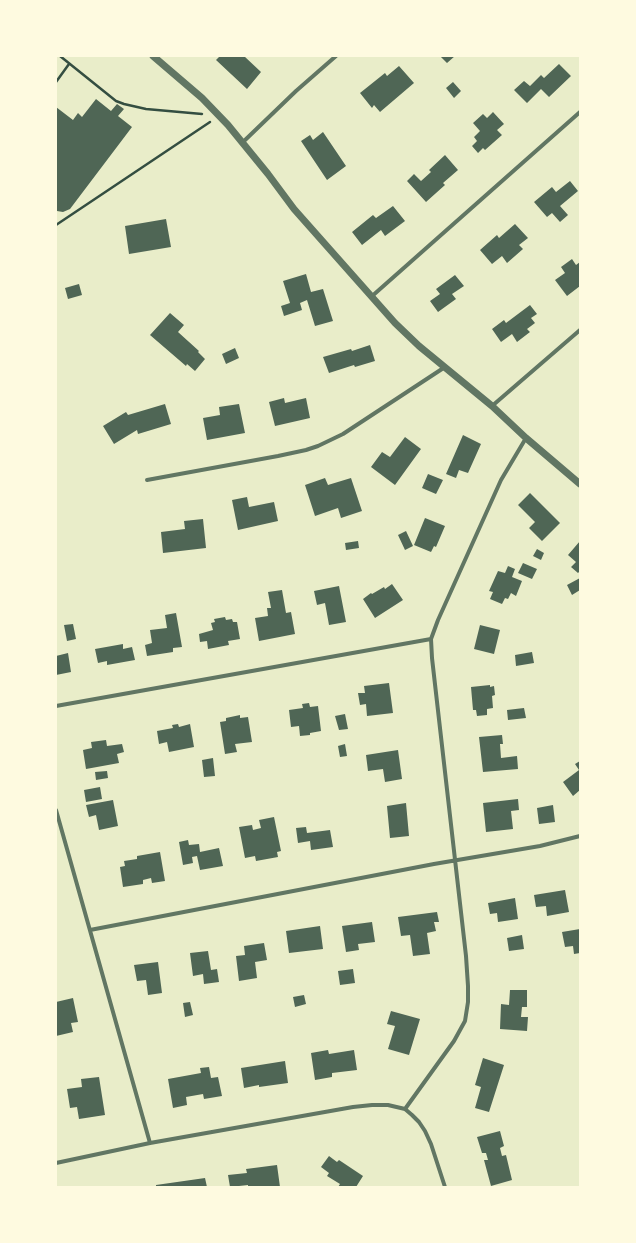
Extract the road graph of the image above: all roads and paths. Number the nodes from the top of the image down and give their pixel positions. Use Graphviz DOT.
graph roads {
  1 [pos="60,56"];
  2 [pos="153,56"];
  3 [pos="336,56"];
  4 [pos="69,64"];
  5 [pos="56,82"];
  6 [pos="580,112"];
  7 [pos="220,116"];
  8 [pos="243,142"];
  9 [pos="56,225"];
  10 [pos="371,297"];
  11 [pos="580,330"];
  12 [pos="445,367"];
  13 [pos="492,406"];
  14 [pos="526,438"];
  15 [pos="147,480"];
  16 [pos="580,484"];
  17 [pos="431,639"];
  18 [pos="56,706"];
  19 [pos="56,810"];
  20 [pos="580,836"];
  21 [pos="455,861"];
  22 [pos="90,930"];
  23 [pos="405,1109"];
  24 [pos="150,1143"];
  25 [pos="56,1163"];
  26 [pos="444,1187"];
  1 -- 4 [label="path"];
  2 -- 7 [label="street"];
  3 -- 8 [label="street"];
  4 -- 5 [label="path"];
  4 -- 7 [label="path"];
  6 -- 10 [label="street"];
  7 -- 8 [label="street"];
  7 -- 9 [label="path"];
  8 -- 10 [label="street"];
  10 -- 12 [label="street"];
  11 -- 13 [label="street"];
  12 -- 13 [label="street"];
  12 -- 15 [label="street"];
  13 -- 14 [label="street"];
  14 -- 16 [label="street"];
  14 -- 17 [label="street"];
  17 -- 18 [label="street"];
  17 -- 21 [label="street"];
  19 -- 22 [label="street"];
  20 -- 21 [label="street"];
  21 -- 22 [label="street"];
  21 -- 23 [label="street"];
  22 -- 24 [label="street"];
  23 -- 24 [label="street"];
  23 -- 26 [label="street"];
  24 -- 25 [label="street"];
}
